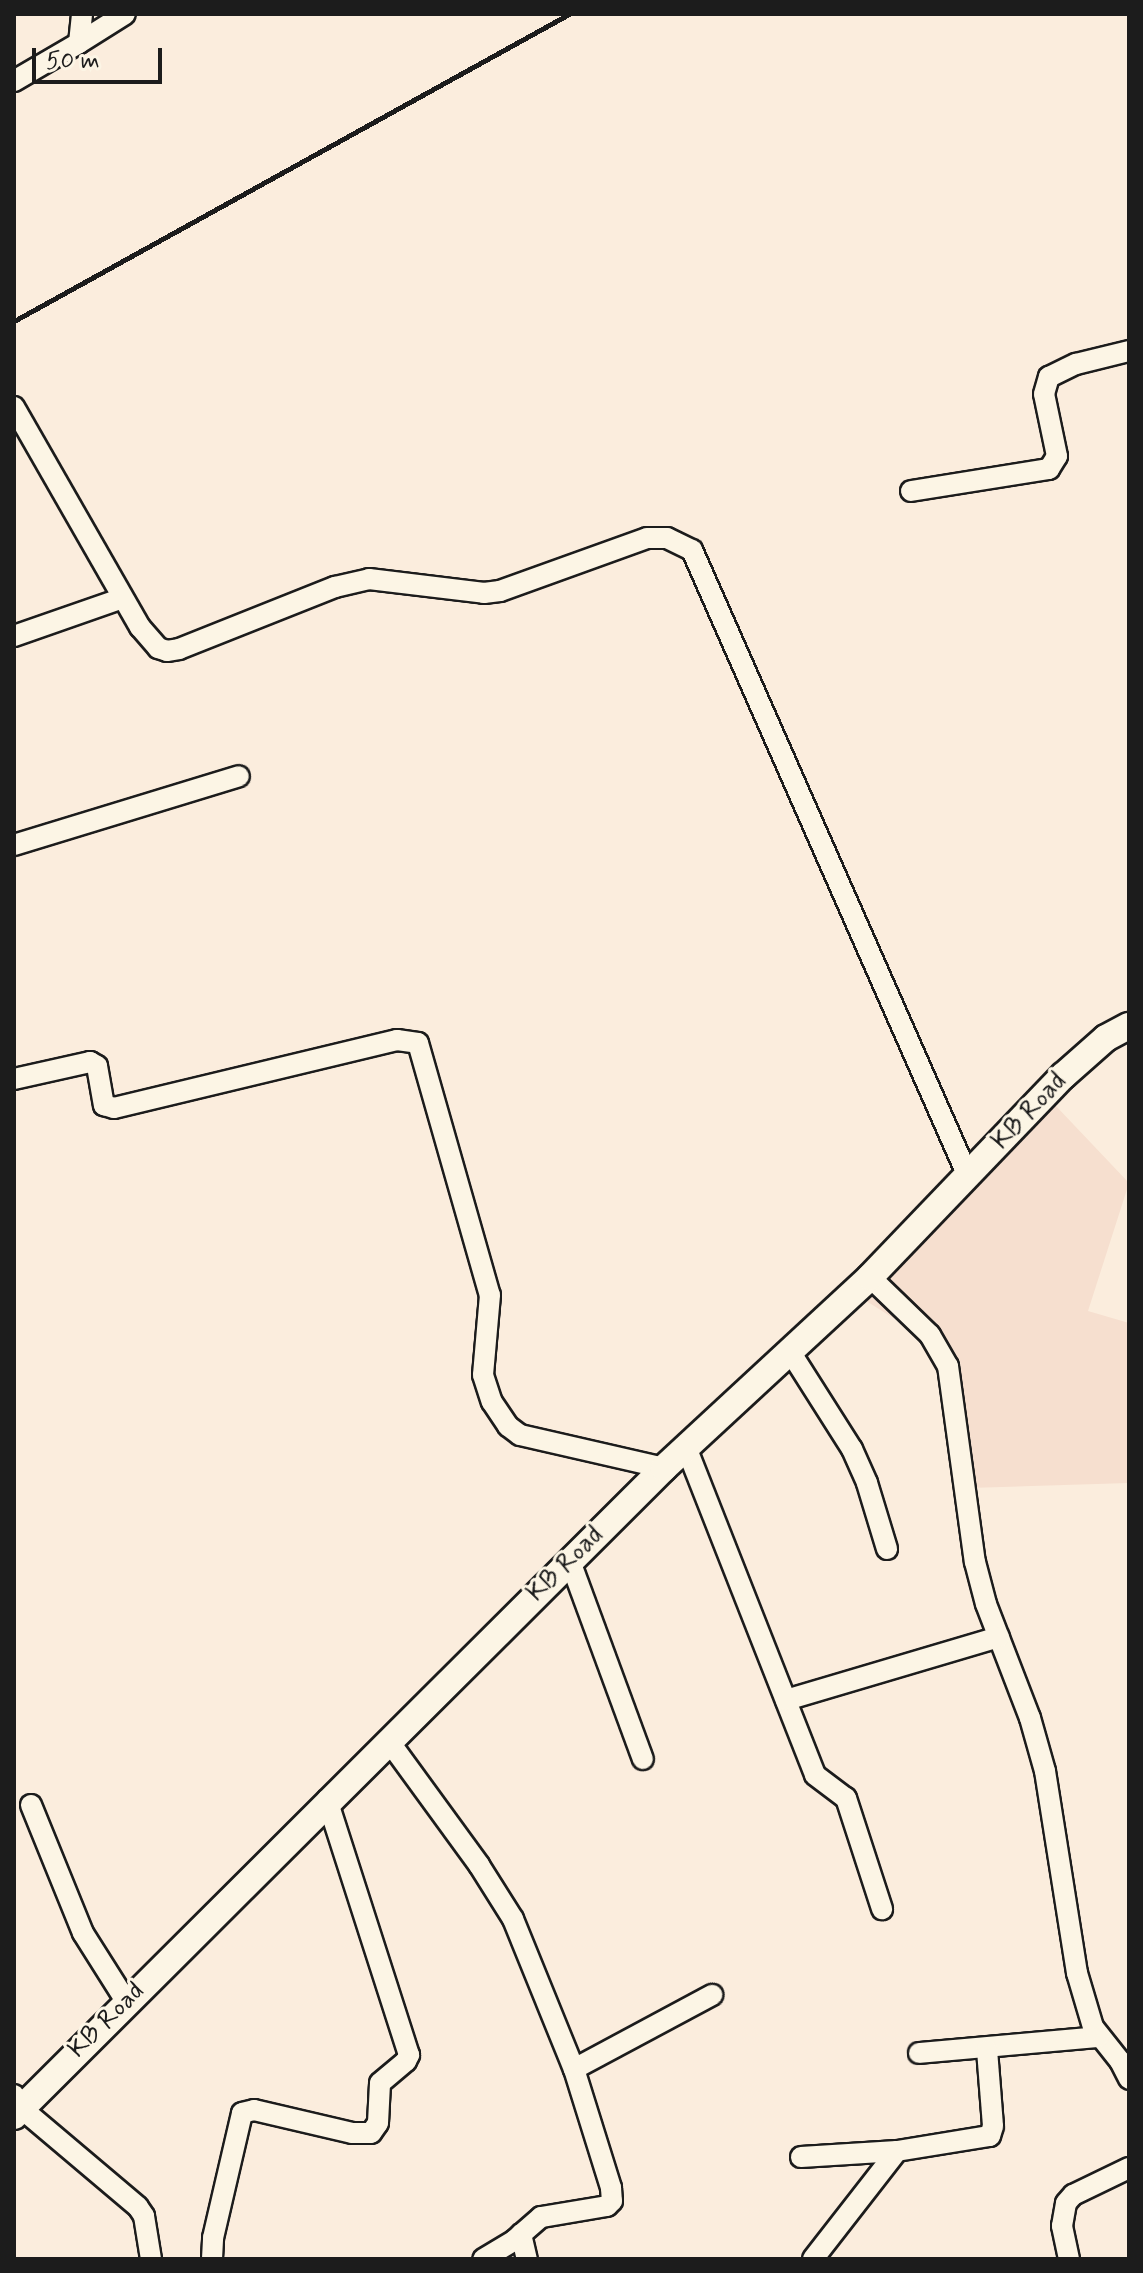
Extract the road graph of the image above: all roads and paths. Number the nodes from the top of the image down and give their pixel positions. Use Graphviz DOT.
graph roads {
  1 [pos="82,14"];
  2 [pos="125,14"];
  3 [pos="79,43"];
  4 [pos="14,81"];
  5 [pos="1129,351"];
  6 [pos="14,407"];
  7 [pos="911,491"];
  8 [pos="123,598"];
  9 [pos="14,636"];
  10 [pos="239,776"];
  11 [pos="14,845"];
  12 [pos="1129,1026"];
  13 [pos="14,1079"];
  14 [pos="968,1176"];
  15 [pos="870,1277"];
  16 [pos="791,1353"];
  17 [pos="686,1447"];
  18 [pos="664,1468"];
  19 [pos="887,1549"];
  20 [pos="570,1561"];
  21 [pos="999,1637"];
  22 [pos="786,1700"];
  23 [pos="388,1740"];
  24 [pos="643,1759"];
  25 [pos="327,1800"];
  26 [pos="31,1805"];
  27 [pos="882,1909"];
  28 [pos="712,1995"];
  29 [pos="126,2001"];
  30 [pos="1098,2037"];
  31 [pos="987,2050"];
  32 [pos="919,2053"];
  33 [pos="574,2069"];
  34 [pos="1129,2079"];
  35 [pos="16,2106"];
  36 [pos="897,2151"];
  37 [pos="801,2157"];
  38 [pos="1129,2168"];
  39 [pos="521,2234"];
  40 [pos="151,2259"];
  41 [pos="212,2259"];
  42 [pos="483,2259"];
  43 [pos="527,2259"];
  44 [pos="813,2259"];
  45 [pos="1069,2259"];
  1 -- 3 [label="street"];
  2 -- 3 [label="street"];
  3 -- 4 [label="street"];
  5 -- 7 [label="street"];
  6 -- 8 [label="street"];
  8 -- 9 [label="street"];
  8 -- 14 [label="street"];
  10 -- 11 [label="street"];
  12 -- 14 [label="main road, KB Road"];
  13 -- 18 [label="street"];
  14 -- 15 [label="main road, KB Road"];
  15 -- 16 [label="main road, KB Road"];
  15 -- 21 [label="street"];
  16 -- 17 [label="main road, KB Road"];
  16 -- 19 [label="street"];
  17 -- 18 [label="main road, KB Road"];
  17 -- 22 [label="street"];
  18 -- 20 [label="main road, KB Road"];
  20 -- 23 [label="main road, KB Road"];
  20 -- 24 [label="street"];
  21 -- 22 [label="street"];
  21 -- 30 [label="street"];
  22 -- 27 [label="street"];
  23 -- 25 [label="main road, KB Road"];
  23 -- 33 [label="street"];
  25 -- 29 [label="main road, KB Road"];
  25 -- 41 [label="street"];
  26 -- 29 [label="street"];
  28 -- 33 [label="street"];
  29 -- 35 [label="main road, KB Road"];
  30 -- 31 [label="street"];
  30 -- 34 [label="street"];
  31 -- 32 [label="street"];
  31 -- 36 [label="street"];
  33 -- 39 [label="street"];
  35 -- 40 [label="street"];
  36 -- 37 [label="street"];
  36 -- 44 [label="street"];
  38 -- 45 [label="street"];
  39 -- 42 [label="street"];
  39 -- 43 [label="street"];
}
